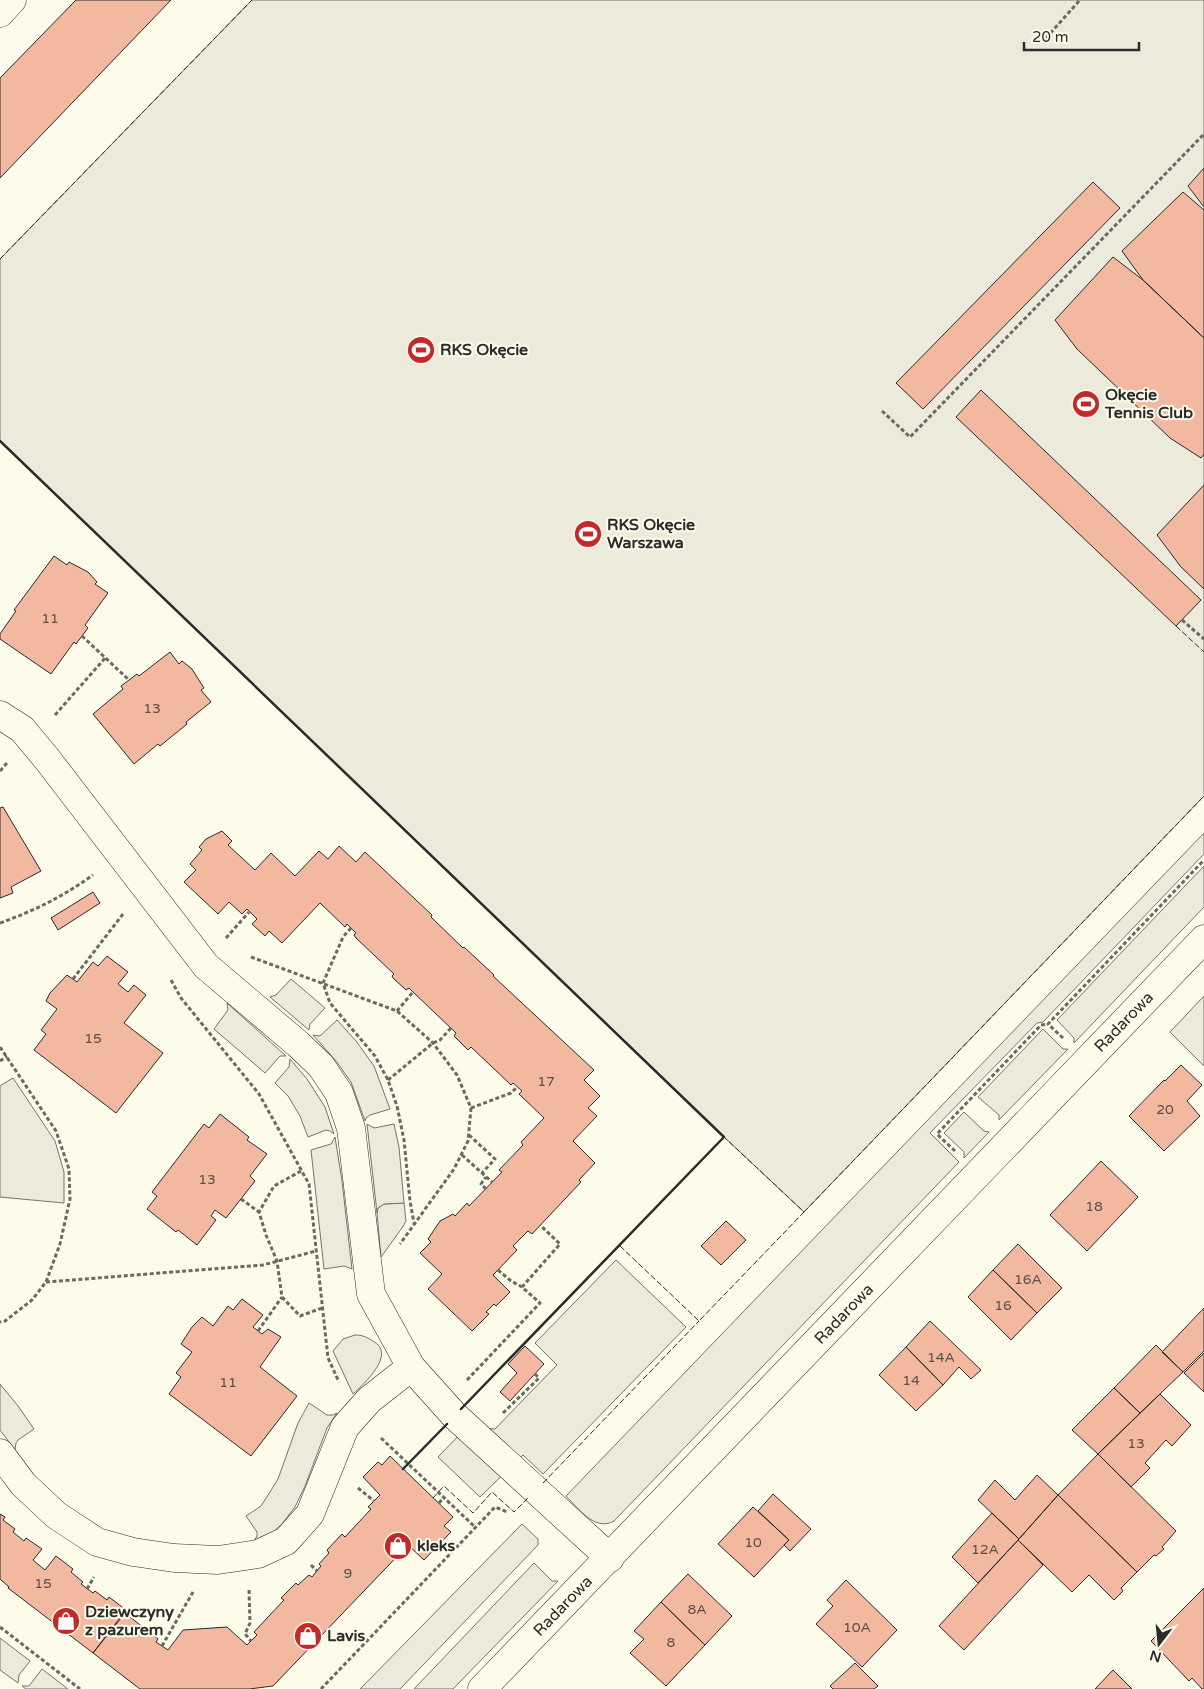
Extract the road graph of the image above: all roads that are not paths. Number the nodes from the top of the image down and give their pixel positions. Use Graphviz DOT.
graph roads {
  1 [pos="12,0"];
  2 [pos="0,13"];
  3 [pos="0,715"];
  4 [pos="1204,939"];
  5 [pos="411,1367"];
  6 [pos="0,1452"];
  7 [pos="610,1558"];
  8 [pos="482,1689"];
  1 -- 2 [label="street"];
  3 -- 5 [label="street"];
  4 -- 7 [label="street, Radarowa"];
  5 -- 6 [label="street"];
  5 -- 7 [label="street"];
  7 -- 8 [label="street, Radarowa"];
}
